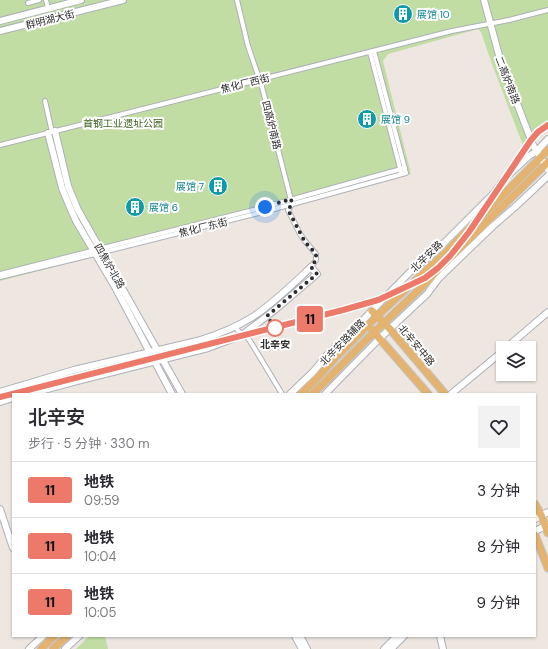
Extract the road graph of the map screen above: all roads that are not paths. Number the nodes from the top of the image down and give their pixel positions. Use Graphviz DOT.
graph roads {
  1 [pos="39,0"];
  2 [pos="46,0"];
  3 [pos="81,0"];
  4 [pos="123,0"];
  5 [pos="237,0"];
  6 [pos="484,0"];
  7 [pos="28,3"];
  8 [pos="48,8"];
  9 [pos="548,10"];
  10 [pos="0,20"];
  11 [pos="490,24"];
  12 [pos="0,31"];
  13 [pos="372,51"];
  14 [pos="260,79"];
  15 [pos="45,101"];
  16 [pos="52,132"];
  17 [pos="548,139"];
  18 [pos="0,145"];
  19 [pos="548,150"];
  20 [pos="538,154"];
  21 [pos="547,166"];
  22 [pos="403,171"];
  23 [pos="548,176"];
  24 [pos="291,199"];
  25 [pos="292,204"];
  26 [pos="465,233"];
  27 [pos="479,239"];
  28 [pos="461,246"];
  29 [pos="436,251"];
  30 [pos="98,252"];
  31 [pos="311,267"];
  32 [pos="0,274"];
  33 [pos="0,277"];
  34 [pos="548,312"];
  35 [pos="375,313"];
  36 [pos="384,324"];
  37 [pos="368,325"];
  38 [pos="235,327"];
  39 [pos="390,329"];
  40 [pos="375,332"];
  41 [pos="242,334"];
  42 [pos="380,338"];
  43 [pos="514,341"];
  44 [pos="157,350"];
  45 [pos="150,352"];
  46 [pos="496,357"];
  47 [pos="162,360"];
  48 [pos="155,362"];
  49 [pos="310,391"];
  50 [pos="0,392"];
  51 [pos="32,393"];
  52 [pos="171,393"];
  53 [pos="181,393"];
  54 [pos="281,393"];
  55 [pos="291,393"];
  56 [pos="300,393"];
  57 [pos="326,393"];
  58 [pos="427,393"];
  59 [pos="443,393"];
  60 [pos="452,393"];
  61 [pos="12,398"];
  62 [pos="0,402"];
  63 [pos="536,506"];
  64 [pos="0,509"];
  65 [pos="541,516"];
  66 [pos="547,528"];
  67 [pos="536,531"];
  68 [pos="536,538"];
  69 [pos="12,545"];
  70 [pos="548,568"];
  71 [pos="42,637"];
  72 [pos="53,637"];
  73 [pos="66,637"];
  74 [pos="78,637"];
  75 [pos="296,637"];
  76 [pos="301,637"];
  77 [pos="396,637"];
  78 [pos="403,637"];
  79 [pos="440,637"];
  80 [pos="29,649"];
  81 [pos="41,649"];
  82 [pos="53,649"];
  83 [pos="65,649"];
  84 [pos="302,649"];
  85 [pos="307,649"];
  86 [pos="384,649"];
  87 [pos="391,649"];
  88 [pos="443,649"];
  1 -- 7 [label="street"];
  2 -- 8 [label="street"];
  3 -- 8 [label="main road, 群明湖大街"];
  4 -- 12 [label="main road, 群明湖大街"];
  5 -- 14 [label="street, 四高炉南路"];
  6 -- 11 [label="main road, 二高炉南路"];
  8 -- 10 [label="main road, 群明湖大街"];
  9 -- 11 [label="street, 焦化厂西街"];
  11 -- 13 [label="street, 焦化厂西街"];
  11 -- 20 [label="main road, 二高炉南路"];
  13 -- 14 [label="street, 焦化厂西街"];
  13 -- 22 [label="street"];
  14 -- 16 [label="street, 焦化厂西街"];
  14 -- 24 [label="street, 四高炉南路"];
  15 -- 16 [label="street"];
  16 -- 18 [label="street, 焦化厂西街"];
  16 -- 30 [label="main road, 四焦炉北路"];
  17 -- 20 [label="main road, 北辛安路辅路"];
  19 -- 20 [label="main road, 北辛安路"];
  20 -- 21 [label="main road, 二高炉南路"];
  20 -- 26 [label="main road, 北辛安路"];
  20 -- 29 [label="main road, 北辛安路辅路"];
  21 -- 28 [label="main road, 北辛安路"];
  22 -- 24 [label="street, 焦化厂东街"];
  22 -- 25 [label="street, 焦化厂东街"];
  23 -- 27 [label="main road"];
  24 -- 25 [label="street, 四高炉南路"];
  24 -- 30 [label="street, 焦化厂东街"];
  25 -- 30 [label="street, 焦化厂东街"];
  25 -- 31 [label="street, 四高炉南路"];
  26 -- 29 [label="main road"];
  26 -- 35 [label="main road, 北辛安路"];
  27 -- 28 [label="main road"];
  27 -- 39 [label="main road"];
  28 -- 36 [label="main road, 北辛安路"];
  29 -- 35 [label="main road, 北辛安路辅路"];
  30 -- 32 [label="street, 焦化厂东街"];
  30 -- 33 [label="street, 焦化厂东街"];
  30 -- 44 [label="main road, 四焦炉北路"];
  30 -- 45 [label="main road, 四焦炉北路"];
  31 -- 38 [label="main road"];
  31 -- 41 [label="main road"];
  34 -- 43 [label="main road"];
  35 -- 36 [label="main road, 北辛安中路"];
  35 -- 37 [label="main road, 北辛安路"];
  35 -- 55 [label="main road, 北辛安路辅路"];
  36 -- 39 [label="main road, 北辛安中路"];
  36 -- 40 [label="main road, 北辛安路"];
  37 -- 40 [label="main road"];
  37 -- 49 [label="main road, 北辛安路"];
  38 -- 41 [label="street"];
  38 -- 44 [label="main road"];
  39 -- 42 [label="main road"];
  39 -- 59 [label="main road, 北辛安中路"];
  40 -- 42 [label="main road"];
  40 -- 49 [label="main road, 北辛安路"];
  41 -- 47 [label="main road"];
  41 -- 54 [label="street"];
  42 -- 57 [label="main road"];
  42 -- 58 [label="main road"];
  44 -- 45 [label="main road"];
  44 -- 47 [label="main road, 四焦炉北路"];
  45 -- 48 [label="main road, 四焦炉北路"];
  45 -- 50 [label="main road"];
  46 -- 60 [label="main road"];
  47 -- 48 [label="main road"];
  47 -- 53 [label="main road, 四焦炉北路"];
  48 -- 51 [label="main road"];
  48 -- 52 [label="main road, 四焦炉北路"];
  49 -- 56 [label="main road"];
  61 -- 62 [label="main road"];
  63 -- 65 [label="main road"];
  64 -- 69 [label="main road"];
  65 -- 66 [label="main road"];
  66 -- 67 [label="main road"];
  68 -- 70 [label="main road"];
  71 -- 80 [label="main road"];
  72 -- 81 [label="main road"];
  73 -- 82 [label="main road"];
  74 -- 83 [label="main road"];
  75 -- 84 [label="main road"];
  76 -- 85 [label="main road"];
  77 -- 86 [label="main road"];
  78 -- 87 [label="main road"];
  79 -- 88 [label="main road"];
}
